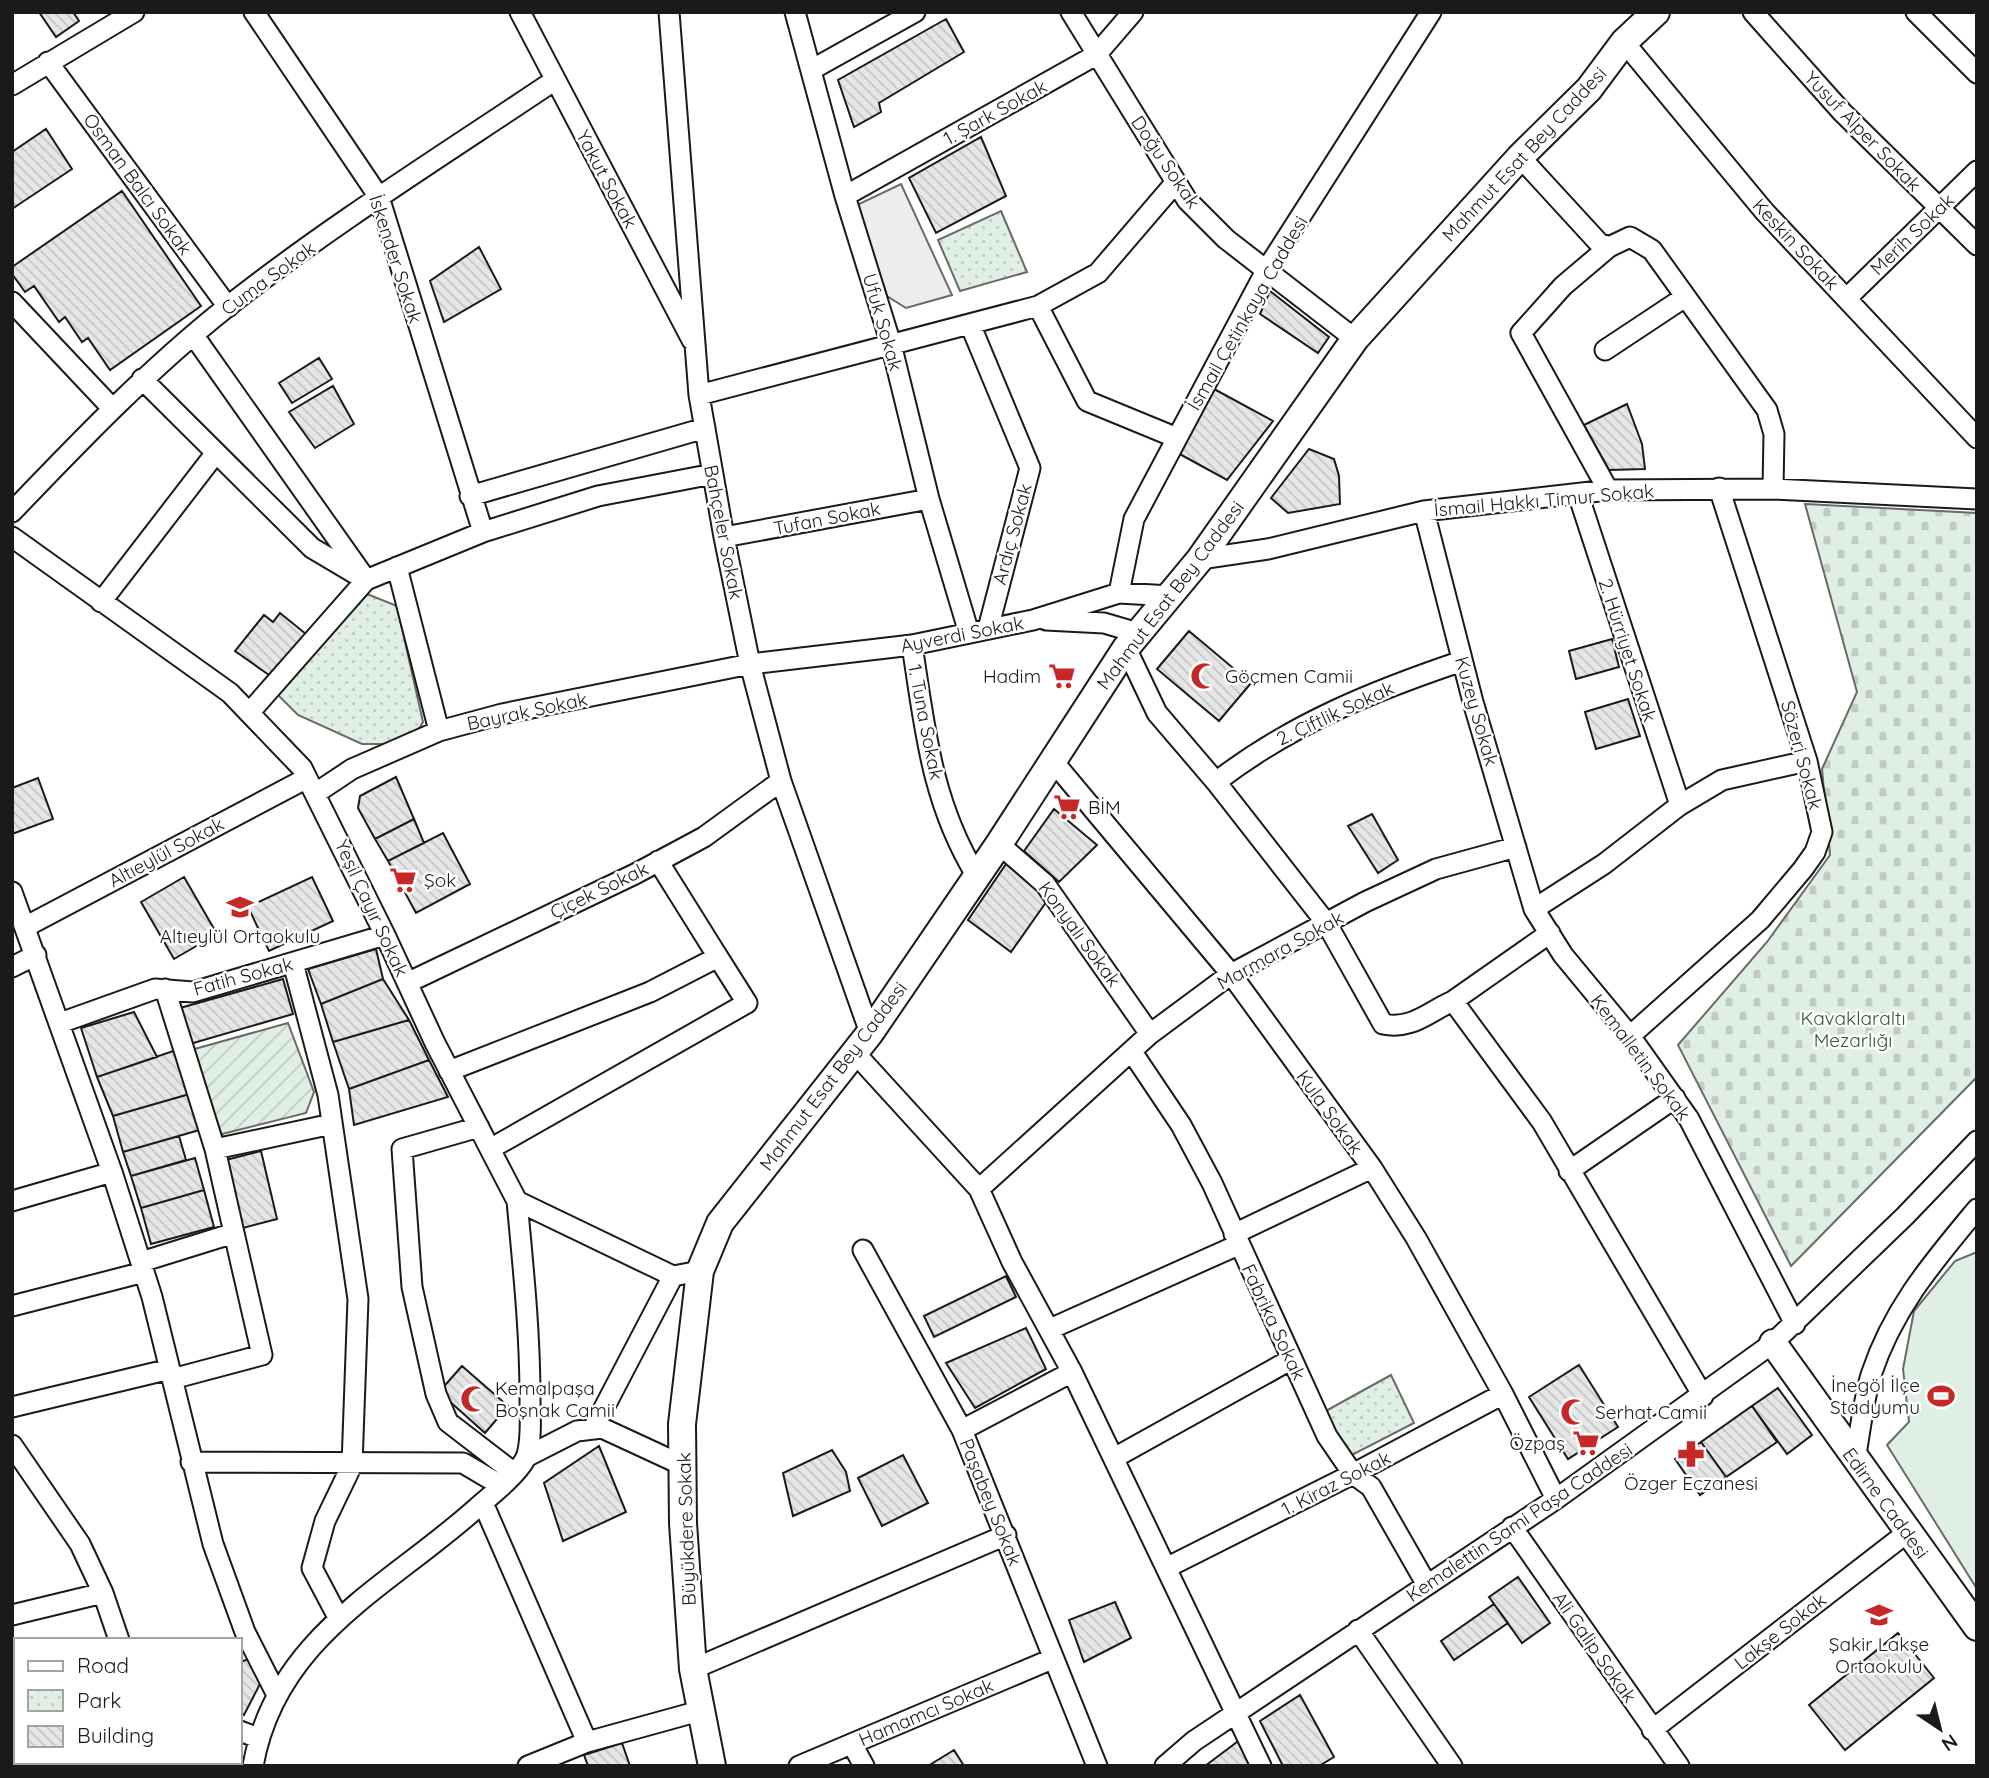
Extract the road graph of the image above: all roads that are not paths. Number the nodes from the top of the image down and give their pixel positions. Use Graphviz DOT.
graph roads {
  1 [pos="134,12"];
  2 [pos="254,12"];
  3 [pos="520,12"];
  4 [pos="669,12"];
  5 [pos="795,12"];
  6 [pos="915,12"];
  7 [pos="1071,12"];
  8 [pos="1133,12"];
  9 [pos="1431,12"];
  10 [pos="1656,12"];
  11 [pos="1753,12"];
  12 [pos="1916,12"];
  13 [pos="1624,42"];
  14 [pos="1096,55"];
  15 [pos="48,62"];
  16 [pos="811,70"];
  17 [pos="1977,73"];
  18 [pos="555,80"];
  19 [pos="13,83"];
  20 [pos="1520,157"];
  21 [pos="1977,171"];
  22 [pos="1176,182"];
  23 [pos="845,196"];
  24 [pos="379,197"];
  25 [pos="1938,209"];
  26 [pos="1977,245"];
  27 [pos="1609,247"];
  28 [pos="1267,270"];
  29 [pos="1685,297"];
  30 [pos="1847,298"];
  31 [pos="12,302"];
  32 [pos="1038,306"];
  33 [pos="228,307"];
  34 [pos="970,324"];
  35 [pos="194,336"];
  36 [pos="1354,339"];
  37 [pos="891,344"];
  38 [pos="695,345"];
  39 [pos="1605,351"];
  40 [pos="142,379"];
  41 [pos="699,396"];
  42 [pos="111,407"];
  43 [pos="705,428"];
  44 [pos="1177,438"];
  45 [pos="1977,438"];
  46 [pos="215,454"];
  47 [pos="713,474"];
  48 [pos="1718,488"];
  49 [pos="1773,489"];
  50 [pos="1608,490"];
  51 [pos="1578,494"];
  52 [pos="470,496"];
  53 [pos="929,499"];
  54 [pos="1977,499"];
  55 [pos="1424,511"];
  56 [pos="12,512"];
  57 [pos="483,531"];
  58 [pos="12,537"];
  59 [pos="724,537"];
  60 [pos="1200,559"];
  61 [pos="397,567"];
  62 [pos="366,580"];
  63 [pos="1119,593"];
  64 [pos="1171,596"];
  65 [pos="101,601"];
  66 [pos="1033,620"];
  67 [pos="978,631"];
  68 [pos="1132,641"];
  69 [pos="912,645"];
  70 [pos="1462,661"];
  71 [pos="750,664"];
  72 [pos="250,712"];
  73 [pos="439,731"];
  74 [pos="1052,760"];
  75 [pos="1807,761"];
  76 [pos="781,781"];
  77 [pos="1216,782"];
  78 [pos="312,785"];
  79 [pos="1679,805"];
  80 [pos="999,844"];
  81 [pos="1516,847"];
  82 [pos="658,861"];
  83 [pos="976,875"];
  84 [pos="12,892"];
  85 [pos="1535,909"];
  86 [pos="1327,923"];
  87 [pos="26,927"];
  88 [pos="1550,933"];
  89 [pos="385,935"];
  90 [pos="36,955"];
  91 [pos="718,957"];
  92 [pos="293,963"];
  93 [pos="12,967"];
  94 [pos="1231,974"];
  95 [pos="407,983"];
  96 [pos="165,989"];
  97 [pos="1453,1001"];
  98 [pos="60,1023"];
  99 [pos="1150,1034"];
  100 [pos="1630,1036"];
  101 [pos="862,1042"];
  102 [pos="1132,1052"];
  103 [pos="449,1071"];
  104 [pos="1675,1098"];
  105 [pos="332,1124"];
  106 [pos="479,1127"];
  107 [pos="1977,1141"];
  108 [pos="215,1149"];
  109 [pos="490,1149"];
  110 [pos="1372,1168"];
  111 [pos="1569,1171"];
  112 [pos="112,1172"];
  113 [pos="979,1189"];
  114 [pos="517,1200"];
  115 [pos="12,1201"];
  116 [pos="1977,1209"];
  117 [pos="234,1233"];
  118 [pos="1236,1240"];
  119 [pos="863,1250"];
  120 [pos="142,1267"];
  121 [pos="673,1276"];
  122 [pos="699,1281"];
  123 [pos="12,1306"];
  124 [pos="1795,1324"];
  125 [pos="1049,1329"];
  126 [pos="1773,1343"];
  127 [pos="1292,1359"];
  128 [pos="1072,1372"];
  129 [pos="171,1374"];
  130 [pos="1503,1394"];
  131 [pos="1703,1396"];
  132 [pos="12,1408"];
  133 [pos="593,1429"];
  134 [pos="962,1430"];
  135 [pos="12,1445"];
  136 [pos="526,1457"];
  137 [pos="1114,1458"];
  138 [pos="1855,1460"];
  139 [pos="191,1462"];
  140 [pos="352,1465"];
  141 [pos="682,1465"];
  142 [pos="1353,1475"];
  143 [pos="507,1479"];
  144 [pos="1556,1499"];
  145 [pos="483,1503"];
  146 [pos="1511,1527"];
  147 [pos="1908,1532"];
  148 [pos="1006,1535"];
  149 [pos="1166,1568"];
  150 [pos="1427,1585"];
  151 [pos="103,1593"];
  152 [pos="12,1615"];
  153 [pos="339,1619"];
  154 [pos="1977,1627"];
  155 [pos="1358,1630"];
  156 [pos="118,1638"];
  157 [pos="1052,1659"];
  158 [pos="693,1669"];
  159 [pos="277,1695"];
  160 [pos="703,1710"];
  161 [pos="1235,1714"];
  162 [pos="1652,1730"];
  163 [pos="249,1734"];
  164 [pos="587,1742"];
  165 [pos="852,1744"];
  166 [pos="253,1766"];
  167 [pos="528,1766"];
  168 [pos="712,1766"];
  169 [pos="799,1766"];
  170 [pos="864,1766"];
  171 [pos="1097,1766"];
  172 [pos="1164,1766"];
  173 [pos="1261,1766"];
  174 [pos="1452,1766"];
  175 [pos="1679,1766"];
  1 -- 15 [label="street"];
  2 -- 24 [label="street, İskender Sokak"];
  3 -- 18 [label="street, Yakut Sokak"];
  4 -- 38 [label="street, Bahçeler Sokak"];
  5 -- 16 [label="street, Ufuk Sokak"];
  6 -- 16 [label="street"];
  7 -- 14 [label="street, Doğu Sokak"];
  8 -- 14 [label="street, 1. Şark Sokak"];
  9 -- 28 [label="street, İsmail Çetinkaya Caddesi"];
  10 -- 13 [label="street, Mahmut Esat Bey Caddesi"];
  11 -- 25 [label="street, Yusuf Alper Sokak"];
  12 -- 17 [label="street"];
  13 -- 20 [label="street, Mahmut Esat Bey Caddesi"];
  13 -- 30 [label="street, Keskin Sokak"];
  14 -- 22 [label="street, Doğu Sokak"];
  14 -- 23 [label="street, 1. Şark Sokak"];
  15 -- 19 [label="street"];
  15 -- 33 [label="street, Osman Balcı Sokak"];
  16 -- 23 [label="street, Ufuk Sokak"];
  18 -- 24 [label="street, Cuma Sokak"];
  18 -- 38 [label="street, Yakut Sokak"];
  20 -- 27 [label="street"];
  20 -- 36 [label="street, Mahmut Esat Bey Caddesi"];
  21 -- 25 [label="street, Merih Sokak"];
  22 -- 28 [label="street, Doğu Sokak"];
  22 -- 32 [label="street"];
  23 -- 37 [label="street, Ufuk Sokak"];
  24 -- 33 [label="street, Cuma Sokak"];
  24 -- 52 [label="street, İskender Sokak"];
  25 -- 26 [label="street, Yusuf Alper Sokak"];
  25 -- 30 [label="street, Merih Sokak"];
  27 -- 29 [label="street"];
  27 -- 50 [label="street"];
  28 -- 36 [label="street, Doğu Sokak"];
  28 -- 44 [label="street, İsmail Çetinkaya Caddesi"];
  29 -- 39 [label="street"];
  29 -- 49 [label="street"];
  30 -- 45 [label="street, Keskin Sokak"];
  31 -- 42 [label="street"];
  32 -- 34 [label="street"];
  32 -- 44 [label="street"];
  33 -- 35 [label="street, Cuma Sokak"];
  34 -- 37 [label="street"];
  34 -- 67 [label="street, Ardıç Sokak"];
  35 -- 40 [label="street, Cuma Sokak"];
  35 -- 62 [label="street"];
  36 -- 60 [label="street, Mahmut Esat Bey Caddesi"];
  37 -- 41 [label="street"];
  37 -- 53 [label="street, Ufuk Sokak"];
  38 -- 41 [label="street, Bahçeler Sokak"];
  40 -- 42 [label="street, Cuma Sokak"];
  40 -- 46 [label="street"];
  41 -- 43 [label="street, Bahçeler Sokak"];
  42 -- 56 [label="street, Cuma Sokak"];
  43 -- 47 [label="street, Bahçeler Sokak"];
  43 -- 52 [label="street"];
  44 -- 63 [label="street, İsmail Çetinkaya Caddesi"];
  46 -- 62 [label="street"];
  46 -- 65 [label="street"];
  47 -- 57 [label="street"];
  47 -- 59 [label="street, Bahçeler Sokak"];
  48 -- 49 [label="street, İsmail Hakkı Timur Sokak"];
  48 -- 50 [label="street, İsmail Hakkı Timur Sokak"];
  48 -- 75 [label="street, Sözeri Sokak"];
  49 -- 54 [label="street, İsmail Hakkı Timur Sokak"];
  50 -- 51 [label="street, İsmail Hakkı Timur Sokak"];
  51 -- 55 [label="street, İsmail Hakkı Timur Sokak"];
  51 -- 79 [label="street, 2. Hürriyet Sokak"];
  52 -- 57 [label="street, İskender Sokak"];
  53 -- 59 [label="street, Tufan Sokak"];
  53 -- 67 [label="street, Ufuk Sokak"];
  55 -- 60 [label="street, İsmail Hakkı Timur Sokak"];
  55 -- 70 [label="street, Kuzey Sokak"];
  57 -- 61 [label="street"];
  58 -- 65 [label="street, Yeşil Çayır Sokak"];
  59 -- 71 [label="street, Bahçeler Sokak"];
  60 -- 64 [label="street, Mahmut Esat Bey Caddesi"];
  61 -- 62 [label="street"];
  61 -- 73 [label="street"];
  62 -- 72 [label="street"];
  63 -- 64 [label="street, Ayverdi Sokak"];
  63 -- 66 [label="street, Ayverdi Sokak"];
  64 -- 68 [label="street, Mahmut Esat Bey Caddesi"];
  65 -- 72 [label="street, Yeşil Çayır Sokak"];
  66 -- 67 [label="street, Ayverdi Sokak"];
  66 -- 68 [label="street"];
  67 -- 69 [label="street, Ayverdi Sokak"];
  68 -- 74 [label="street, Mahmut Esat Bey Caddesi"];
  68 -- 77 [label="street"];
  69 -- 71 [label="street, Ayverdi Sokak"];
  69 -- 83 [label="street, 1. Tuna Sokak"];
  70 -- 77 [label="street, 2. Çiftlik Sokak"];
  70 -- 81 [label="street, Kuzey Sokak"];
  71 -- 73 [label="street, Bayrak Sokak"];
  71 -- 76 [label="street, Bahçeler Sokak"];
  72 -- 78 [label="street, Yeşil Çayır Sokak"];
  73 -- 78 [label="street, Bayrak Sokak"];
  74 -- 80 [label="street, Mahmut Esat Bey Caddesi"];
  74 -- 94 [label="street, Kula Sokak"];
  75 -- 79 [label="street"];
  75 -- 100 [label="street, Sözeri Sokak"];
  76 -- 82 [label="street, Çiçek Sokak"];
  76 -- 101 [label="street, Bahçeler Sokak"];
  77 -- 86 [label="street"];
  78 -- 87 [label="street, Altıeylül Sokak"];
  78 -- 89 [label="street, Yeşil Çayır Sokak"];
  79 -- 85 [label="street"];
  80 -- 83 [label="street, Mahmut Esat Bey Caddesi"];
  80 -- 99 [label="street, Konyalı Sokak"];
  81 -- 85 [label="street, Kuzey Sokak"];
  81 -- 86 [label="street, Marmara Sokak"];
  82 -- 91 [label="street"];
  82 -- 95 [label="street, Çiçek Sokak"];
  83 -- 101 [label="street, Mahmut Esat Bey Caddesi"];
  84 -- 87 [label="street"];
  85 -- 88 [label="street, Kemalletin Sokak"];
  86 -- 94 [label="street, Marmara Sokak"];
  86 -- 97 [label="street"];
  87 -- 90 [label="street"];
  88 -- 97 [label="street"];
  88 -- 100 [label="street, Kemalletin Sokak"];
  89 -- 92 [label="street, Fatih Sokak"];
  89 -- 95 [label="street, Yeşil Çayır Sokak"];
  90 -- 93 [label="street"];
  90 -- 98 [label="street"];
  91 -- 103 [label="street"];
  91 -- 109 [label="street"];
  92 -- 96 [label="street, Fatih Sokak"];
  92 -- 105 [label="street"];
  94 -- 99 [label="street, Marmara Sokak"];
  94 -- 110 [label="street, Kula Sokak"];
  95 -- 103 [label="street, Yeşil Çayır Sokak"];
  96 -- 98 [label="street, Fatih Sokak"];
  96 -- 108 [label="street"];
  97 -- 111 [label="street"];
  98 -- 112 [label="street"];
  99 -- 102 [label="street, Marmara Sokak"];
  100 -- 104 [label="street, Kemalletin Sokak"];
  101 -- 113 [label="street"];
  101 -- 122 [label="street, Mahmut Esat Bey Caddesi"];
  102 -- 113 [label="street, Marmara Sokak"];
  102 -- 118 [label="street, Fabrika Sokak"];
  103 -- 106 [label="street, Yeşil Çayır Sokak"];
  104 -- 111 [label="street"];
  104 -- 124 [label="street, Kemalletin Sokak"];
  105 -- 108 [label="street"];
  105 -- 140 [label="street"];
  106 -- 109 [label="street, Yeşil Çayır Sokak"];
  106 -- 143 [label="street"];
  107 -- 124 [label="street, Kemalettin Sami Paşa Caddesi"];
  108 -- 117 [label="street"];
  109 -- 114 [label="street, Yeşil Çayır Sokak"];
  110 -- 118 [label="street"];
  110 -- 130 [label="street, Kula Sokak"];
  111 -- 131 [label="street"];
  112 -- 115 [label="street"];
  112 -- 120 [label="street"];
  113 -- 125 [label="street"];
  114 -- 121 [label="street"];
  114 -- 136 [label="street"];
  116 -- 138 [label="street"];
  117 -- 120 [label="street"];
  117 -- 129 [label="street"];
  118 -- 125 [label="street"];
  118 -- 127 [label="street, Fabrika Sokak"];
  119 -- 134 [label="street, Paşabey Sokak"];
  120 -- 123 [label="street"];
  120 -- 129 [label="street"];
  121 -- 122 [label="street"];
  121 -- 133 [label="street"];
  122 -- 141 [label="street, Büyükdere Sokak"];
  124 -- 126 [label="street, Kemalettin Sami Paşa Caddesi"];
  125 -- 128 [label="street"];
  126 -- 131 [label="street, Kemalettin Sami Paşa Caddesi"];
  126 -- 138 [label="street, Edirne Caddesi"];
  127 -- 137 [label="street"];
  127 -- 142 [label="street, Fabrika Sokak"];
  128 -- 134 [label="street"];
  128 -- 137 [label="street"];
  129 -- 132 [label="street"];
  129 -- 139 [label="street"];
  130 -- 142 [label="street, 1. Kiraz Sokak"];
  130 -- 144 [label="street, Kula Sokak"];
  131 -- 144 [label="street, Kemalettin Sami Paşa Caddesi"];
  133 -- 136 [label="street"];
  133 -- 141 [label="street"];
  134 -- 148 [label="street, Paşabey Sokak"];
  135 -- 151 [label="street"];
  136 -- 143 [label="street"];
  137 -- 149 [label="street"];
  138 -- 147 [label="street, Edirne Caddesi"];
  139 -- 140 [label="street"];
  139 -- 159 [label="street"];
  140 -- 143 [label="street"];
  140 -- 153 [label="street"];
  141 -- 158 [label="street, Büyükdere Sokak"];
  142 -- 149 [label="street, 1. Kiraz Sokak"];
  142 -- 150 [label="street, Fabrika Sokak"];
  143 -- 145 [label="street"];
  144 -- 146 [label="street, Kemalettin Sami Paşa Caddesi"];
  145 -- 153 [label="street"];
  145 -- 164 [label="street"];
  146 -- 150 [label="street, Kemalettin Sami Paşa Caddesi"];
  146 -- 162 [label="street, Ali Galip Sokak"];
  147 -- 154 [label="street, Edirne Caddesi"];
  147 -- 162 [label="street, Lakşe Sokak"];
  148 -- 157 [label="street, Paşabey Sokak"];
  148 -- 158 [label="street"];
  149 -- 161 [label="street"];
  150 -- 155 [label="street, Kemalettin Sami Paşa Caddesi"];
  151 -- 152 [label="street"];
  151 -- 156 [label="street"];
  153 -- 159 [label="street"];
  155 -- 161 [label="street, Kemalettin Sami Paşa Caddesi"];
  155 -- 174 [label="street"];
  157 -- 165 [label="street, Hamamcı Sokak"];
  157 -- 171 [label="street, Paşabey Sokak"];
  158 -- 160 [label="street, Büyükdere Sokak"];
  159 -- 163 [label="street"];
  160 -- 164 [label="street"];
  160 -- 168 [label="street, Büyükdere Sokak"];
  161 -- 172 [label="street, Kemalettin Sami Paşa Caddesi"];
  161 -- 173 [label="street"];
  162 -- 175 [label="street, Ali Galip Sokak"];
  163 -- 166 [label="street"];
  164 -- 167 [label="street"];
  165 -- 169 [label="street, Hamamcı Sokak"];
  165 -- 170 [label="street"];
}
